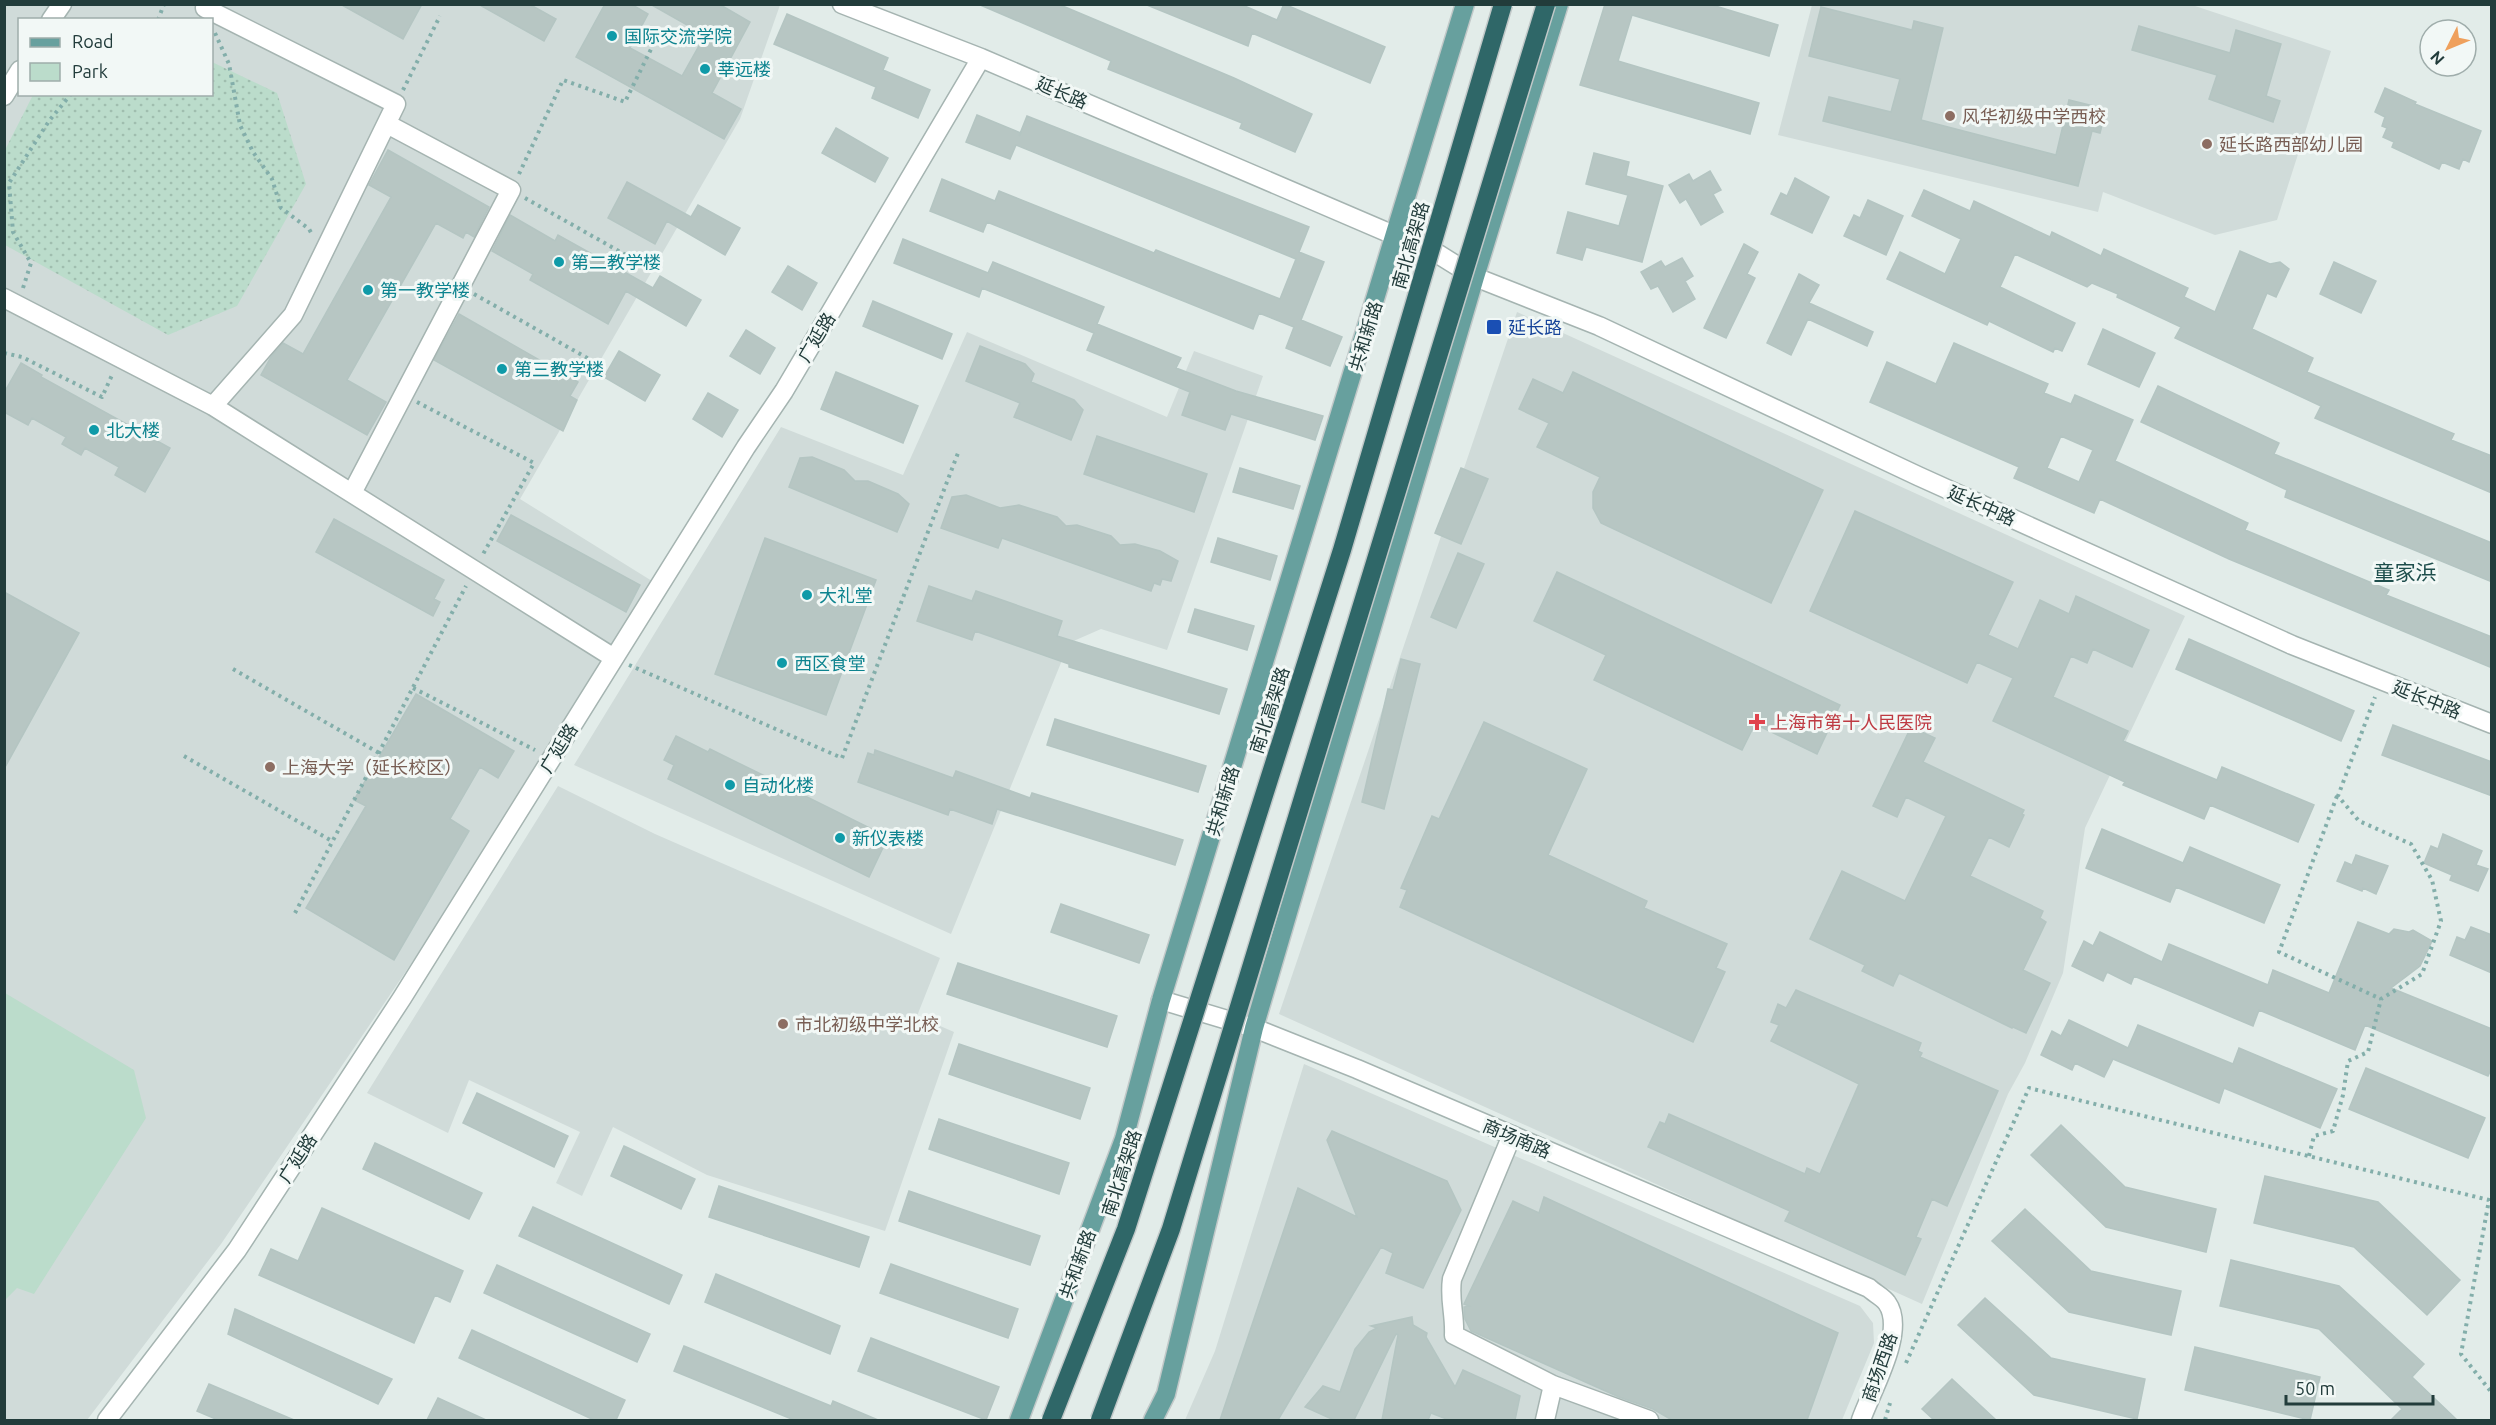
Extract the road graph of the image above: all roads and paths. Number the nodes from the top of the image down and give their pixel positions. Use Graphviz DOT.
graph roads {
  1 [pos="62,4"];
  2 [pos="165,4"];
  3 [pos="842,4"];
  4 [pos="1466,4"];
  5 [pos="1503,4"];
  6 [pos="1546,4"];
  7 [pos="1559,4"];
  8 [pos="204,10"];
  9 [pos="440,16"];
  10 [pos="52,18"];
  11 [pos="159,18"];
  12 [pos="213,30"];
  13 [pos="654,44"];
  14 [pos="981,58"];
  15 [pos="18,73"];
  16 [pos="4,96"];
  17 [pos="69,96"];
  18 [pos="396,104"];
  19 [pos="387,124"];
  20 [pos="511,190"];
  21 [pos="1396,236"];
  22 [pos="324,252"];
  23 [pos="647,267"];
  24 [pos="1475,277"];
  25 [pos="460,286"];
  26 [pos="9,303"];
  27 [pos="4,353"];
  28 [pos="120,358"];
  29 [pos="596,363"];
  30 [pos="403,395"];
  31 [pos="213,406"];
  32 [pos="958,453"];
  33 [pos="352,493"];
  34 [pos="474,570"];
  35 [pos="614,658"];
  36 [pos="233,669"];
  37 [pos="2381,681"];
  38 [pos="413,688"];
  39 [pos="2492,724"];
  40 [pos="379,753"];
  41 [pos="184,756"];
  42 [pos="551,759"];
  43 [pos="2337,796"];
  44 [pos="333,841"];
  45 [pos="295,913"];
  46 [pos="2380,999"];
  47 [pos="1161,1000"];
  48 [pos="1254,1028"];
  49 [pos="1512,1135"];
  50 [pos="2309,1156"];
  51 [pos="1869,1288"];
  52 [pos="1901,1374"];
  53 [pos="1553,1385"];
  54 [pos="1893,1393"];
  55 [pos="2492,1393"];
  56 [pos="107,1420"];
  57 [pos="1019,1420"];
  58 [pos="1051,1420"];
  59 [pos="1100,1420"];
  60 [pos="1153,1420"];
  61 [pos="1545,1420"];
  62 [pos="1649,1420"];
  63 [pos="1861,1420"];
  64 [pos="1885,1420"];
  1 -- 10 [label="street"];
  2 -- 11 [label="path"];
  3 -- 14 [label="street, 延长路"];
  4 -- 21 [label="main road, 共和新路"];
  5 -- 58 [label="highway, 南北高架路, bridge"];
  6 -- 59 [label="highway, bridge"];
  7 -- 24 [label="main road"];
  8 -- 18 [label="street"];
  9 -- 18 [label="path"];
  12 -- 22 [label="path"];
  13 -- 20 [label="path"];
  14 -- 21 [label="street, 延长路"];
  14 -- 35 [label="street, 广延路"];
  15 -- 16 [label="street"];
  17 -- 26 [label="path"];
  18 -- 19 [label="street"];
  19 -- 20 [label="street"];
  19 -- 22 [label="street"];
  20 -- 23 [label="path"];
  20 -- 25 [label="street"];
  21 -- 24 [label="street, 延长路"];
  21 -- 47 [label="main road, 共和新路"];
  22 -- 31 [label="street"];
  24 -- 37 [label="street, 延长中路"];
  24 -- 48 [label="main road"];
  25 -- 29 [label="path"];
  25 -- 30 [label="street"];
  26 -- 28 [label="street"];
  27 -- 28 [label="path"];
  28 -- 31 [label="street"];
  30 -- 33 [label="street"];
  30 -- 34 [label="path"];
  31 -- 33 [label="street"];
  32 -- 35 [label="path"];
  33 -- 34 [label="street"];
  34 -- 35 [label="street"];
  34 -- 38 [label="path"];
  35 -- 42 [label="street, 广延路"];
  36 -- 40 [label="path"];
  37 -- 39 [label="street, 延长中路"];
  37 -- 43 [label="path"];
  38 -- 40 [label="path"];
  38 -- 42 [label="path"];
  40 -- 44 [label="path"];
  41 -- 44 [label="path"];
  42 -- 56 [label="street, 广延路"];
  43 -- 46 [label="path"];
  43 -- 46 [label="path"];
  44 -- 45 [label="path"];
  46 -- 50 [label="path"];
  47 -- 48 [label="street, 商场南路"];
  47 -- 57 [label="main road, 共和新路"];
  48 -- 49 [label="street, 商场南路"];
  48 -- 60 [label="main road"];
  49 -- 51 [label="street, 商场南路"];
  49 -- 53 [label="street"];
  50 -- 52 [label="path"];
  50 -- 55 [label="path"];
  51 -- 63 [label="street, 商场西路"];
  53 -- 61 [label="street"];
  53 -- 62 [label="street"];
  54 -- 64 [label="path"];
}
